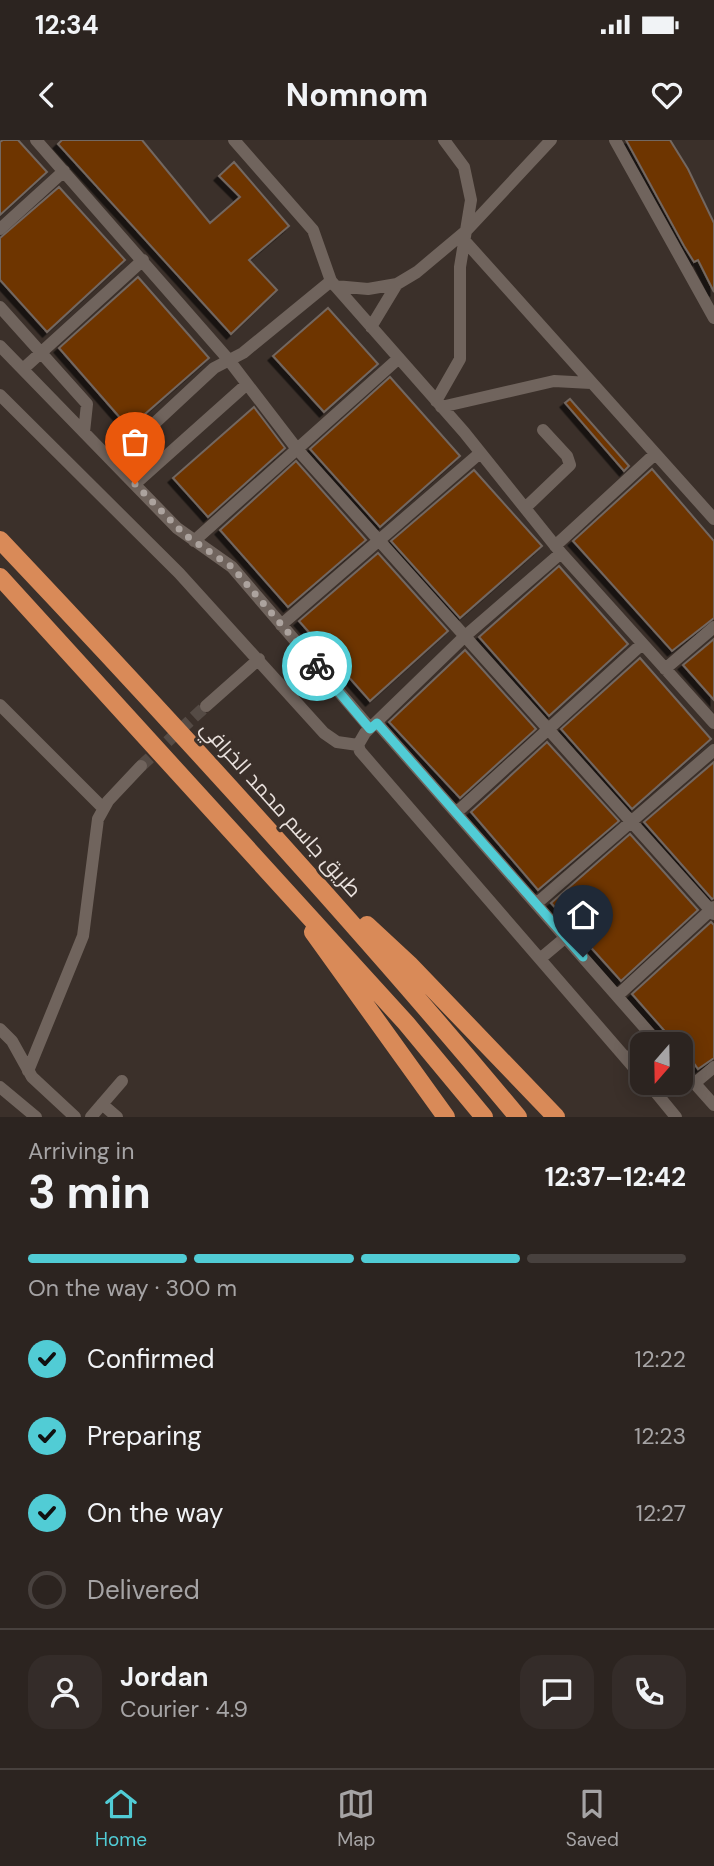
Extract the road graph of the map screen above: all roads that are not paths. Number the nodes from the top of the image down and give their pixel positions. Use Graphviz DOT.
graph roads {
  1 [pos="234,140"];
  2 [pos="444,140"];
  3 [pos="551,140"];
  4 [pos="615,140"];
  5 [pos="39,141"];
  6 [pos="64,171"];
  7 [pos="0,229"];
  8 [pos="466,235"];
  9 [pos="143,260"];
  10 [pos="333,284"];
  11 [pos="397,284"];
  12 [pos="0,307"];
  13 [pos="714,318"];
  14 [pos="371,327"];
  15 [pos="0,346"];
  16 [pos="40,353"];
  17 [pos="399,358"];
  18 [pos="228,359"];
  19 [pos="23,369"];
  20 [pos="591,383"];
  21 [pos="247,384"];
  22 [pos="0,396"];
  23 [pos="439,404"];
  24 [pos="543,430"];
  25 [pos="85,432"];
  26 [pos="297,449"];
  27 [pos="480,453"];
  28 [pos="655,454"];
  29 [pos="114,461"];
  30 [pos="135,484"];
  31 [pos="525,508"];
  32 [pos="714,519"];
  33 [pos="0,540"];
  34 [pos="194,541"];
  35 [pos="379,541"];
  36 [pos="558,550"];
  37 [pos="0,577"];
  38 [pos="281,625"];
  39 [pos="714,627"];
  40 [pos="464,637"];
  41 [pos="642,643"];
  42 [pos="259,659"];
  43 [pos="665,669"];
  44 [pos="0,705"];
  45 [pos="206,706"];
  46 [pos="714,723"];
  47 [pos="373,726"];
  48 [pos="549,730"];
  49 [pos="358,745"];
  50 [pos="714,750"];
  51 [pos="141,766"];
  52 [pos="103,808"];
  53 [pos="456,813"];
  54 [pos="631,823"];
  55 [pos="287,890"];
  56 [pos="325,892"];
  57 [pos="536,904"];
  58 [pos="713,911"];
  59 [pos="566,937"];
  60 [pos="541,958"];
  61 [pos="617,996"];
  62 [pos="0,1029"];
  63 [pos="642,1032"];
  64 [pos="630,1057"];
  65 [pos="627,1059"];
  66 [pos="630,1063"];
  67 [pos="714,1067"];
  68 [pos="28,1071"];
  69 [pos="122,1081"];
  70 [pos="695,1083"];
  71 [pos="0,1087"];
  72 [pos="659,1096"];
  73 [pos="102,1104"];
  74 [pos="714,1105"];
  75 [pos="36,1117"];
  76 [pos="75,1117"];
  77 [pos="91,1117"];
  78 [pos="117,1117"];
  79 [pos="446,1117"];
  80 [pos="484,1117"];
  81 [pos="518,1117"];
  82 [pos="556,1117"];
  83 [pos="676,1117"];
  1 -- 10 [label="street"];
  2 -- 8 [label="street"];
  3 -- 8 [label="street"];
  4 -- 13 [label="street"];
  5 -- 6 [label="street"];
  6 -- 7 [label="street"];
  6 -- 9 [label="street"];
  8 -- 11 [label="street"];
  8 -- 20 [label="street"];
  8 -- 23 [label="street"];
  9 -- 16 [label="street"];
  9 -- 18 [label="street"];
  10 -- 11 [label="street"];
  10 -- 14 [label="street"];
  10 -- 18 [label="street"];
  11 -- 14 [label="street"];
  12 -- 16 [label="street"];
  14 -- 17 [label="street"];
  15 -- 19 [label="street"];
  16 -- 19 [label="street"];
  16 -- 25 [label="street"];
  17 -- 23 [label="street"];
  17 -- 26 [label="street"];
  18 -- 21 [label="street"];
  18 -- 29 [label="street"];
  19 -- 25 [label="street"];
  20 -- 23 [label="street"];
  20 -- 28 [label="street"];
  21 -- 26 [label="street"];
  21 -- 30 [label="street"];
  22 -- 42 [label="street"];
  23 -- 27 [label="street"];
  24 -- 31 [label="street"];
  25 -- 29 [label="street"];
  26 -- 34 [label="street"];
  26 -- 35 [label="street"];
  27 -- 31 [label="street"];
  27 -- 35 [label="street"];
  28 -- 32 [label="street"];
  28 -- 36 [label="street"];
  29 -- 30 [label="street"];
  30 -- 34 [label="street"];
  31 -- 36 [label="street"];
  33 -- 56 [label="highway, طريق جاسم محمد الخرافي"];
  34 -- 38 [label="street"];
  35 -- 38 [label="street"];
  35 -- 40 [label="street"];
  36 -- 40 [label="street"];
  36 -- 41 [label="street"];
  37 -- 55 [label="highway"];
  38 -- 47 [label="street"];
  39 -- 43 [label="street"];
  40 -- 47 [label="street"];
  40 -- 48 [label="street"];
  41 -- 43 [label="street"];
  41 -- 48 [label="street"];
  42 -- 45 [label="street"];
  42 -- 49 [label="street"];
  43 -- 46 [label="street"];
  44 -- 52 [label="street"];
  47 -- 49 [label="street"];
  47 -- 53 [label="street"];
  48 -- 53 [label="street"];
  48 -- 54 [label="street"];
  49 -- 60 [label="street"];
  50 -- 54 [label="street"];
  51 -- 52 [label="street"];
  52 -- 68 [label="street"];
  53 -- 57 [label="street"];
  54 -- 57 [label="street"];
  54 -- 58 [label="street"];
  55 -- 79 [label="highway"];
  55 -- 80 [label="highway"];
  56 -- 81 [label="highway, طريق جاسم محمد الخرافي"];
  56 -- 82 [label="highway"];
  57 -- 59 [label="street"];
  58 -- 61 [label="street"];
  59 -- 60 [label="street"];
  59 -- 61 [label="street"];
  60 -- 65 [label="street"];
  61 -- 63 [label="street"];
  62 -- 68 [label="street"];
  64 -- 65 [label="street"];
  65 -- 66 [label="street"];
  67 -- 70 [label="street"];
  68 -- 76 [label="street"];
  69 -- 73 [label="street"];
  70 -- 74 [label="street"];
  71 -- 75 [label="street"];
  72 -- 83 [label="street"];
  73 -- 77 [label="street"];
  73 -- 78 [label="street"];
}
